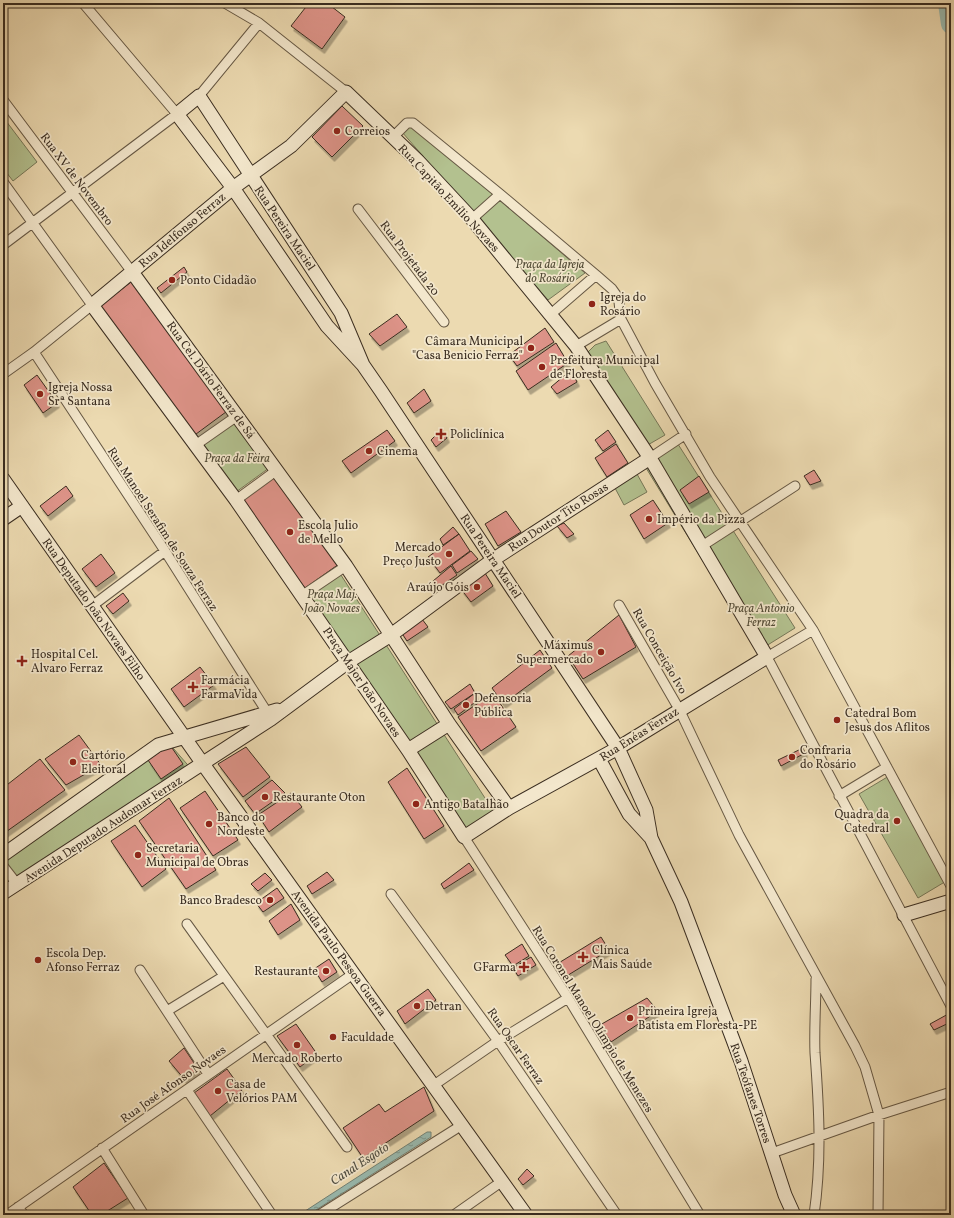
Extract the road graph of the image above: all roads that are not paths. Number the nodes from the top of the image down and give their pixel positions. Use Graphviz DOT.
graph roads {
  1 [pos="83,3"];
  2 [pos="225,3"];
  3 [pos="236,6"];
  4 [pos="259,23"];
  5 [pos="346,92"];
  6 [pos="199,96"];
  7 [pos="4,103"];
  8 [pos="177,114"];
  9 [pos="392,137"];
  10 [pos="250,175"];
  11 [pos="3,182"];
  12 [pos="233,188"];
  13 [pos="73,193"];
  14 [pos="500,194"];
  15 [pos="358,209"];
  16 [pos="472,219"];
  17 [pos="32,224"];
  18 [pos="3,245"];
  19 [pos="303,252"];
  20 [pos="284,265"];
  21 [pos="132,272"];
  22 [pos="596,275"];
  23 [pos="92,305"];
  24 [pos="551,314"];
  25 [pos="621,318"];
  26 [pos="444,322"];
  27 [pos="576,346"];
  28 [pos="34,352"];
  29 [pos="363,365"];
  30 [pos="3,374"];
  31 [pos="237,416"];
  32 [pos="686,434"];
  33 [pos="197,444"];
  34 [pos="650,458"];
  35 [pos="277,470"];
  36 [pos="3,480"];
  37 [pos="795,486"];
  38 [pos="8,497"];
  39 [pos="236,500"];
  40 [pos="22,506"];
  41 [pos="3,518"];
  42 [pos="741,521"];
  43 [pos="702,546"];
  44 [pos="165,551"];
  45 [pos="494,559"];
  46 [pos="346,566"];
  47 [pos="303,595"];
  48 [pos="619,605"];
  49 [pos="92,606"];
  50 [pos="813,630"];
  51 [pos="390,635"];
  52 [pos="767,657"];
  53 [pos="348,662"];
  54 [pos="289,706"];
  55 [pos="679,709"];
  56 [pos="270,716"];
  57 [pos="450,724"];
  58 [pos="186,738"];
  59 [pos="618,748"];
  60 [pos="408,750"];
  61 [pos="194,751"];
  62 [pos="599,759"];
  63 [pos="203,764"];
  64 [pos="887,767"];
  65 [pos="839,796"];
  66 [pos="509,808"];
  67 [pos="464,837"];
  68 [pos="651,838"];
  69 [pos="3,855"];
  70 [pos="3,866"];
  71 [pos="17,884"];
  72 [pos="951,886"];
  73 [pos="3,893"];
  74 [pos="391,894"];
  75 [pos="951,901"];
  76 [pos="904,915"];
  77 [pos="187,924"];
  78 [pos="140,970"];
  79 [pos="353,974"];
  80 [pos="224,976"];
  81 [pos="816,978"];
  82 [pos="568,998"];
  83 [pos="951,1006"];
  84 [pos="167,1012"];
  85 [pos="266,1034"];
  86 [pos="498,1041"];
  87 [pos="208,1074"];
  88 [pos="434,1085"];
  89 [pos="187,1090"];
  90 [pos="951,1092"];
  91 [pos="879,1115"];
  92 [pos="462,1125"];
  93 [pos="820,1137"];
  94 [pos="347,1147"];
  95 [pos="102,1148"];
  96 [pos="772,1153"];
  97 [pos="501,1182"];
  98 [pos="18,1207"];
  99 [pos="7,1215"];
  100 [pos="24,1215"];
  101 [pos="144,1215"];
  102 [pos="272,1215"];
  103 [pos="319,1215"];
  104 [pos="454,1215"];
  105 [pos="526,1215"];
  106 [pos="617,1215"];
  107 [pos="700,1215"];
  108 [pos="794,1215"];
  109 [pos="814,1215"];
  110 [pos="878,1215"];
  1 -- 8 [label="street"];
  2 -- 3 [label="street"];
  3 -- 4 [label="street"];
  4 -- 5 [label="street"];
  4 -- 6 [label="street"];
  5 -- 9 [label="street, Rua Capitão Emílio Novaes"];
  5 -- 10 [label="street"];
  6 -- 8 [label="street"];
  6 -- 10 [label="street, Rua Pereira Maciel"];
  7 -- 13 [label="street, Rua XV de Novembro"];
  8 -- 12 [label="street, Rua Pereira Maciel"];
  8 -- 13 [label="street"];
  9 -- 14 [label="street"];
  9 -- 16 [label="street, Rua Capitão Emílio Novaes"];
  10 -- 12 [label="street, Rua Idelfonso Ferraz"];
  10 -- 19 [label="street, Rua Pereira Maciel"];
  11 -- 17 [label="street"];
  12 -- 20 [label="street, Rua Pereira Maciel"];
  12 -- 21 [label="street, Rua Idelfonso Ferraz"];
  13 -- 17 [label="street"];
  13 -- 21 [label="street, Rua XV de Novembro"];
  14 -- 16 [label="street"];
  14 -- 22 [label="street"];
  15 -- 26 [label="street, Rua Projetada 20"];
  16 -- 24 [label="street, Rua Capitão Emílio Novaes"];
  17 -- 18 [label="street"];
  17 -- 23 [label="street"];
  19 -- 20 [label="street"];
  19 -- 29 [label="street, Rua Pereira Maciel"];
  20 -- 29 [label="street, Rua Pereira Maciel"];
  21 -- 23 [label="street, Rua Idelfonso Ferraz"];
  21 -- 31 [label="street, Rua Cel. Dário Ferraz de Sá"];
  22 -- 24 [label="street"];
  22 -- 25 [label="street"];
  23 -- 28 [label="street"];
  23 -- 33 [label="street"];
  24 -- 27 [label="street, Rua Capitão Emílio Novaes"];
  25 -- 27 [label="street"];
  25 -- 32 [label="street"];
  27 -- 34 [label="street, Rua Capitão Emílio Novaes"];
  28 -- 30 [label="street"];
  28 -- 44 [label="street, Rua Manoel Serafim de Souza Ferraz"];
  29 -- 45 [label="street, Rua Pereira Maciel"];
  31 -- 33 [label="street"];
  31 -- 35 [label="street, Rua Cel. Dário Ferraz de Sá"];
  32 -- 34 [label="street"];
  32 -- 42 [label="street"];
  33 -- 39 [label="street"];
  34 -- 43 [label="street, Rua Capitão Emílio Novaes"];
  34 -- 45 [label="street, Rua Doutor Tito Rosas"];
  35 -- 39 [label="street"];
  35 -- 46 [label="street, Rua Cel. Dário Ferraz de Sá"];
  36 -- 38 [label="street, Rua Deputado João Novaes Filho"];
  37 -- 42 [label="street"];
  38 -- 40 [label="street, Rua Deputado João Novaes Filho"];
  39 -- 47 [label="street"];
  40 -- 41 [label="street"];
  40 -- 49 [label="street, Rua Deputado João Novaes Filho"];
  42 -- 43 [label="street"];
  42 -- 50 [label="street"];
  43 -- 52 [label="street, Rua Capitão Emílio Novaes"];
  44 -- 49 [label="street"];
  44 -- 56 [label="street, Rua Manoel Serafim de Souza Ferraz"];
  45 -- 51 [label="street, Rua Doutor Tito Rosas"];
  45 -- 59 [label="street, Rua Pereira Maciel"];
  46 -- 47 [label="street"];
  46 -- 51 [label="street"];
  47 -- 53 [label="street, Praça Major João Novaes"];
  48 -- 55 [label="street, Rua Conceição Ivo"];
  49 -- 58 [label="street, Rua Deputado João Novaes Filho"];
  50 -- 52 [label="street"];
  50 -- 64 [label="street"];
  51 -- 53 [label="street, Rua Doutor Tito Rosas"];
  51 -- 57 [label="street"];
  52 -- 55 [label="street, Rua Enéas Ferraz"];
  52 -- 65 [label="street"];
  53 -- 54 [label="street, Rua Doutor Tito Rosas"];
  53 -- 60 [label="street, Praça Major João Novaes"];
  54 -- 56 [label="street, Avenida Deputado Audomar Ferraz"];
  55 -- 59 [label="street, Rua Enéas Ferraz"];
  55 -- 81 [label="street, Rua Conceição Ivo"];
  56 -- 58 [label="street"];
  56 -- 63 [label="street, Avenida Deputado Audomar Ferraz"];
  57 -- 60 [label="street"];
  57 -- 66 [label="street"];
  58 -- 61 [label="street, Rua Deputado João Novaes Filho"];
  58 -- 69 [label="street"];
  59 -- 62 [label="street, Rua Enéas Ferraz"];
  59 -- 68 [label="street, Rua Pereira Maciel"];
  60 -- 67 [label="street, Praça Major João Novaes"];
  61 -- 63 [label="street, Avenida Paulo Pessoa Guerra"];
  62 -- 66 [label="street, Rua Enéas Ferraz"];
  62 -- 68 [label="street"];
  63 -- 71 [label="street, Avenida Deputado Audomar Ferraz"];
  63 -- 79 [label="street, Avenida Paulo Pessoa Guerra"];
  64 -- 65 [label="street"];
  64 -- 72 [label="street"];
  65 -- 76 [label="street"];
  66 -- 67 [label="street, Rua Enéas Ferraz"];
  67 -- 82 [label="street, Rua Coronel Manoel Olímpio de Menezes"];
  68 -- 96 [label="street, Rua Teófanes Torres"];
  70 -- 71 [label="street"];
  71 -- 73 [label="street, Avenida Deputado Audomar Ferraz"];
  74 -- 86 [label="street, Rua Oscar Ferraz"];
  75 -- 76 [label="street"];
  76 -- 83 [label="street"];
  77 -- 80 [label="street"];
  78 -- 84 [label="street"];
  79 -- 85 [label="street, Rua José Afonso Novaes"];
  79 -- 88 [label="street, Avenida Paulo Pessoa Guerra"];
  80 -- 84 [label="street"];
  80 -- 85 [label="street"];
  81 -- 91 [label="street, Rua Conceição Ivo"];
  81 -- 93 [label="street"];
  82 -- 86 [label="street"];
  82 -- 107 [label="street, Rua Coronel Manoel Olímpio de Menezes"];
  84 -- 87 [label="street"];
  85 -- 87 [label="street, Rua José Afonso Novaes"];
  85 -- 94 [label="street"];
  86 -- 88 [label="street"];
  86 -- 106 [label="street, Rua Oscar Ferraz"];
  87 -- 89 [label="street, Rua José Afonso Novaes"];
  88 -- 92 [label="street, Avenida Paulo Pessoa Guerra"];
  89 -- 95 [label="street, Rua José Afonso Novaes"];
  89 -- 102 [label="street"];
  90 -- 91 [label="street"];
  91 -- 93 [label="street"];
  91 -- 110 [label="street, Rua Conceição Ivo"];
  92 -- 97 [label="street, Avenida Paulo Pessoa Guerra"];
  92 -- 103 [label="street"];
  93 -- 96 [label="street"];
  93 -- 109 [label="street"];
  95 -- 98 [label="street, Rua José Afonso Novaes"];
  95 -- 101 [label="street"];
  96 -- 108 [label="street, Rua Teófanes Torres"];
  97 -- 104 [label="street"];
  97 -- 105 [label="street, Avenida Paulo Pessoa Guerra"];
  98 -- 99 [label="street, Rua José Afonso Novaes"];
  98 -- 100 [label="street"];
}
